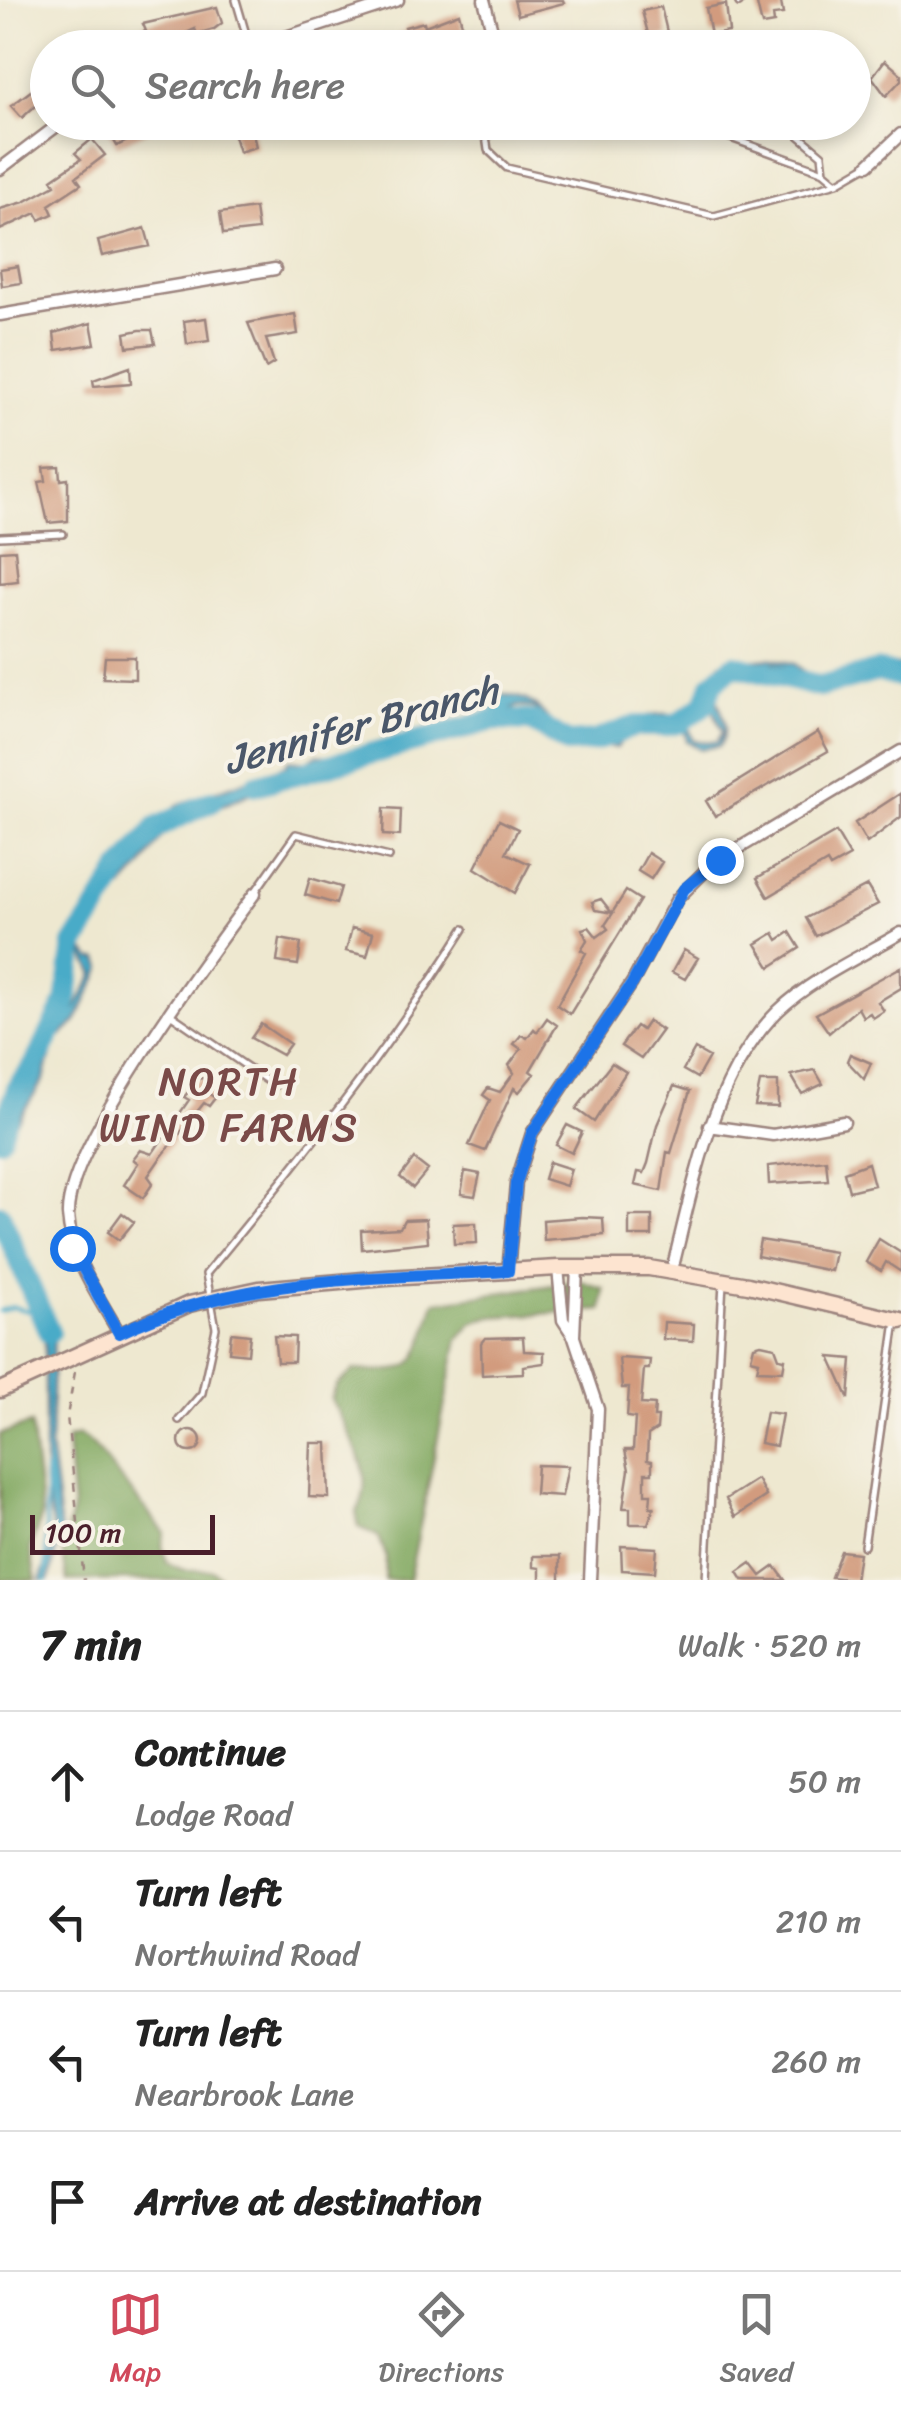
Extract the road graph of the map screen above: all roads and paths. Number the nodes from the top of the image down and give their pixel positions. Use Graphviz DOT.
graph roads {
  1 [pos="236,0"];
  2 [pos="398,0"];
  3 [pos="484,0"];
  4 [pos="245,30"];
  5 [pos="306,30"];
  6 [pos="492,30"];
  7 [pos="901,134"];
  8 [pos="38,140"];
  9 [pos="487,140"];
  10 [pos="736,140"];
  11 [pos="805,140"];
  12 [pos="868,165"];
  13 [pos="0,169"];
  14 [pos="824,172"];
  15 [pos="837,183"];
  16 [pos="275,269"];
  17 [pos="0,315"];
  18 [pos="63,534"];
  19 [pos="0,538"];
  20 [pos="901,750"];
  21 [pos="389,858"];
  22 [pos="255,893"];
  23 [pos="464,929"];
  24 [pos="901,933"];
  25 [pos="169,1013"];
  26 [pos="274,1086"];
  27 [pos="844,1122"];
  28 [pos="708,1126"];
  29 [pos="558,1268"];
  30 [pos="577,1268"];
  31 [pos="672,1270"];
  32 [pos="508,1271"];
  33 [pos="723,1280"];
  34 [pos="207,1298"];
  35 [pos="898,1321"];
  36 [pos="119,1333"];
  37 [pos="574,1337"];
  38 [pos="67,1358"];
  39 [pos="0,1390"];
  40 [pos="179,1420"];
  41 [pos="864,1546"];
  42 [pos="84,1580"];
  43 [pos="590,1580"];
  44 [pos="706,1580"];
  1 -- 4 [label="lane"];
  2 -- 5 [label="street"];
  3 -- 6 [label="street"];
  7 -- 12 [label="street"];
  8 -- 13 [label="street"];
  9 -- 15 [label="lane"];
  10 -- 14 [label="lane"];
  11 -- 14 [label="lane"];
  12 -- 15 [label="lane"];
  14 -- 15 [label="lane"];
  16 -- 17 [label="street"];
  18 -- 19 [label="lane"];
  20 -- 32 [label="street"];
  21 -- 22 [label="lane"];
  22 -- 25 [label="street"];
  23 -- 34 [label="lane"];
  24 -- 28 [label="street"];
  25 -- 26 [label="lane"];
  25 -- 36 [label="street"];
  27 -- 28 [label="street"];
  28 -- 31 [label="street"];
  29 -- 30 [label="street"];
  29 -- 32 [label="street"];
  29 -- 37 [label="street"];
  30 -- 31 [label="street"];
  30 -- 37 [label="street"];
  31 -- 33 [label="street"];
  32 -- 34 [label="street"];
  33 -- 35 [label="street"];
  33 -- 44 [label="lane"];
  34 -- 36 [label="street"];
  34 -- 40 [label="lane"];
  35 -- 41 [label="lane"];
  36 -- 38 [label="street"];
  37 -- 43 [label="street"];
  38 -- 39 [label="street"];
  38 -- 42 [label="path"];
}
